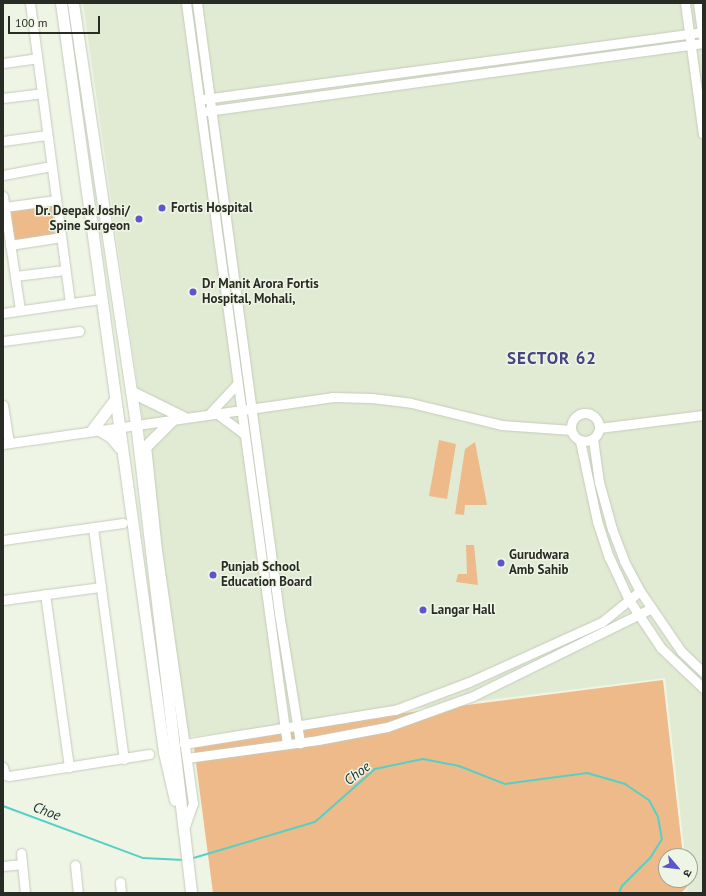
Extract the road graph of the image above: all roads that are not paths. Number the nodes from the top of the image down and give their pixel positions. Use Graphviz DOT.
graph roads {
  1 [pos="30,3"];
  2 [pos="60,3"];
  3 [pos="73,3"];
  4 [pos="186,3"];
  5 [pos="197,3"];
  6 [pos="685,3"];
  7 [pos="698,3"];
  8 [pos="689,34"];
  9 [pos="703,38"];
  10 [pos="691,44"];
  11 [pos="548,53"];
  12 [pos="37,58"];
  13 [pos="3,63"];
  14 [pos="465,64"];
  15 [pos="549,64"];
  16 [pos="466,75"];
  17 [pos="293,87"];
  18 [pos="42,93"];
  19 [pos="3,98"];
  20 [pos="210,98"];
  21 [pos="295,99"];
  22 [pos="199,100"];
  23 [pos="212,110"];
  24 [pos="200,112"];
  25 [pos="703,134"];
  26 [pos="47,135"];
  27 [pos="3,141"];
  28 [pos="51,166"];
  29 [pos="3,175"];
  30 [pos="3,196"];
  31 [pos="56,200"];
  32 [pos="5,207"];
  33 [pos="61,238"];
  34 [pos="10,245"];
  35 [pos="65,270"];
  36 [pos="15,276"];
  37 [pos="100,299"];
  38 [pos="70,302"];
  39 [pos="20,310"];
  40 [pos="3,313"];
  41 [pos="79,331"];
  42 [pos="3,341"];
  43 [pos="237,384"];
  44 [pos="132,392"];
  45 [pos="114,401"];
  46 [pos="3,405"];
  47 [pos="252,407"];
  48 [pos="240,409"];
  49 [pos="213,413"];
  50 [pos="703,415"];
  51 [pos="179,417"];
  52 [pos="136,423"];
  53 [pos="118,426"];
  54 [pos="599,428"];
  55 [pos="95,430"];
  56 [pos="571,430"];
  57 [pos="244,434"];
  58 [pos="592,439"];
  59 [pos="580,441"];
  60 [pos="6,443"];
  61 [pos="143,449"];
  62 [pos="122,450"];
  63 [pos="123,523"];
  64 [pos="93,528"];
  65 [pos="268,532"];
  66 [pos="257,533"];
  67 [pos="3,540"];
  68 [pos="101,587"];
  69 [pos="640,591"];
  70 [pos="45,594"];
  71 [pos="3,600"];
  72 [pos="629,600"];
  73 [pos="652,608"];
  74 [pos="279,613"];
  75 [pos="268,615"];
  76 [pos="638,616"];
  77 [pos="703,672"];
  78 [pos="703,688"];
  79 [pos="291,693"];
  80 [pos="278,694"];
  81 [pos="297,727"];
  82 [pos="284,729"];
  83 [pos="300,743"];
  84 [pos="184,744"];
  85 [pos="287,744"];
  86 [pos="149,754"];
  87 [pos="187,758"];
  88 [pos="124,759"];
  89 [pos="3,767"];
  90 [pos="69,767"];
  91 [pos="185,829"];
  92 [pos="21,853"];
  93 [pos="22,864"];
  94 [pos="75,865"];
  95 [pos="3,866"];
  96 [pos="120,882"];
  97 [pos="191,888"];
  98 [pos="25,893"];
  99 [pos="78,893"];
  100 [pos="121,893"];
  1 -- 12 [label="street"];
  2 -- 37 [label="main road"];
  3 -- 44 [label="main road"];
  4 -- 22 [label="street"];
  5 -- 20 [label="street"];
  6 -- 8 [label="street"];
  7 -- 9 [label="street"];
  8 -- 9 [label="street"];
  8 -- 10 [label="street"];
  8 -- 11 [label="street"];
  9 -- 10 [label="street"];
  10 -- 15 [label="street"];
  10 -- 25 [label="street"];
  11 -- 14 [label="street"];
  11 -- 15 [label="street"];
  12 -- 13 [label="street"];
  12 -- 18 [label="street"];
  14 -- 16 [label="street"];
  14 -- 17 [label="street"];
  15 -- 16 [label="street"];
  16 -- 21 [label="street"];
  17 -- 20 [label="street"];
  17 -- 21 [label="street"];
  18 -- 19 [label="street"];
  18 -- 26 [label="street"];
  20 -- 22 [label="street"];
  20 -- 23 [label="street"];
  21 -- 23 [label="street"];
  22 -- 24 [label="street"];
  23 -- 24 [label="street"];
  23 -- 47 [label="street"];
  24 -- 43 [label="street"];
  26 -- 27 [label="street"];
  26 -- 28 [label="street"];
  28 -- 29 [label="street"];
  28 -- 31 [label="street"];
  30 -- 32 [label="street"];
  31 -- 32 [label="street"];
  31 -- 33 [label="street"];
  32 -- 34 [label="street"];
  33 -- 34 [label="street"];
  33 -- 35 [label="street"];
  34 -- 36 [label="street"];
  35 -- 36 [label="street"];
  35 -- 38 [label="street"];
  36 -- 39 [label="street"];
  37 -- 38 [label="street"];
  37 -- 45 [label="main road"];
  38 -- 39 [label="street"];
  39 -- 40 [label="street"];
  41 -- 42 [label="street"];
  43 -- 48 [label="street"];
  43 -- 49 [label="street"];
  44 -- 51 [label="main road"];
  44 -- 52 [label="main road"];
  45 -- 53 [label="main road"];
  45 -- 55 [label="main road"];
  46 -- 60 [label="street"];
  47 -- 48 [label="street"];
  47 -- 56 [label="street"];
  47 -- 65 [label="street"];
  48 -- 49 [label="street"];
  48 -- 57 [label="street"];
  49 -- 51 [label="street"];
  49 -- 57 [label="street"];
  50 -- 54 [label="street"];
  51 -- 52 [label="street"];
  51 -- 61 [label="main road"];
  52 -- 53 [label="street"];
  52 -- 61 [label="main road"];
  53 -- 55 [label="street"];
  53 -- 62 [label="main road"];
  54 -- 56 [label="street"];
  54 -- 58 [label="street"];
  55 -- 60 [label="street"];
  55 -- 62 [label="main road"];
  56 -- 59 [label="street"];
  57 -- 66 [label="street"];
  58 -- 59 [label="street"];
  58 -- 69 [label="street"];
  59 -- 72 [label="street"];
  61 -- 84 [label="street"];
  61 -- 91 [label="main road"];
  62 -- 91 [label="main road"];
  63 -- 64 [label="street"];
  64 -- 67 [label="street"];
  64 -- 68 [label="street"];
  65 -- 66 [label="street"];
  65 -- 74 [label="street"];
  66 -- 75 [label="street"];
  68 -- 70 [label="street"];
  68 -- 88 [label="street"];
  69 -- 72 [label="street"];
  69 -- 73 [label="street"];
  70 -- 71 [label="street"];
  70 -- 90 [label="street"];
  72 -- 76 [label="street"];
  72 -- 81 [label="street"];
  73 -- 76 [label="street"];
  73 -- 77 [label="street"];
  74 -- 75 [label="street"];
  74 -- 79 [label="street"];
  75 -- 80 [label="street"];
  76 -- 78 [label="street"];
  76 -- 83 [label="street"];
  79 -- 80 [label="street"];
  79 -- 81 [label="street"];
  80 -- 82 [label="street"];
  81 -- 82 [label="street"];
  81 -- 83 [label="street"];
  82 -- 84 [label="street"];
  82 -- 85 [label="street"];
  83 -- 85 [label="street"];
  84 -- 87 [label="street"];
  85 -- 87 [label="street"];
  86 -- 88 [label="street"];
  87 -- 91 [label="street"];
  88 -- 90 [label="street"];
  89 -- 90 [label="street"];
  91 -- 97 [label="main road"];
  92 -- 93 [label="street"];
  93 -- 95 [label="street"];
  93 -- 98 [label="street"];
  94 -- 99 [label="street"];
  96 -- 100 [label="street"];
}
